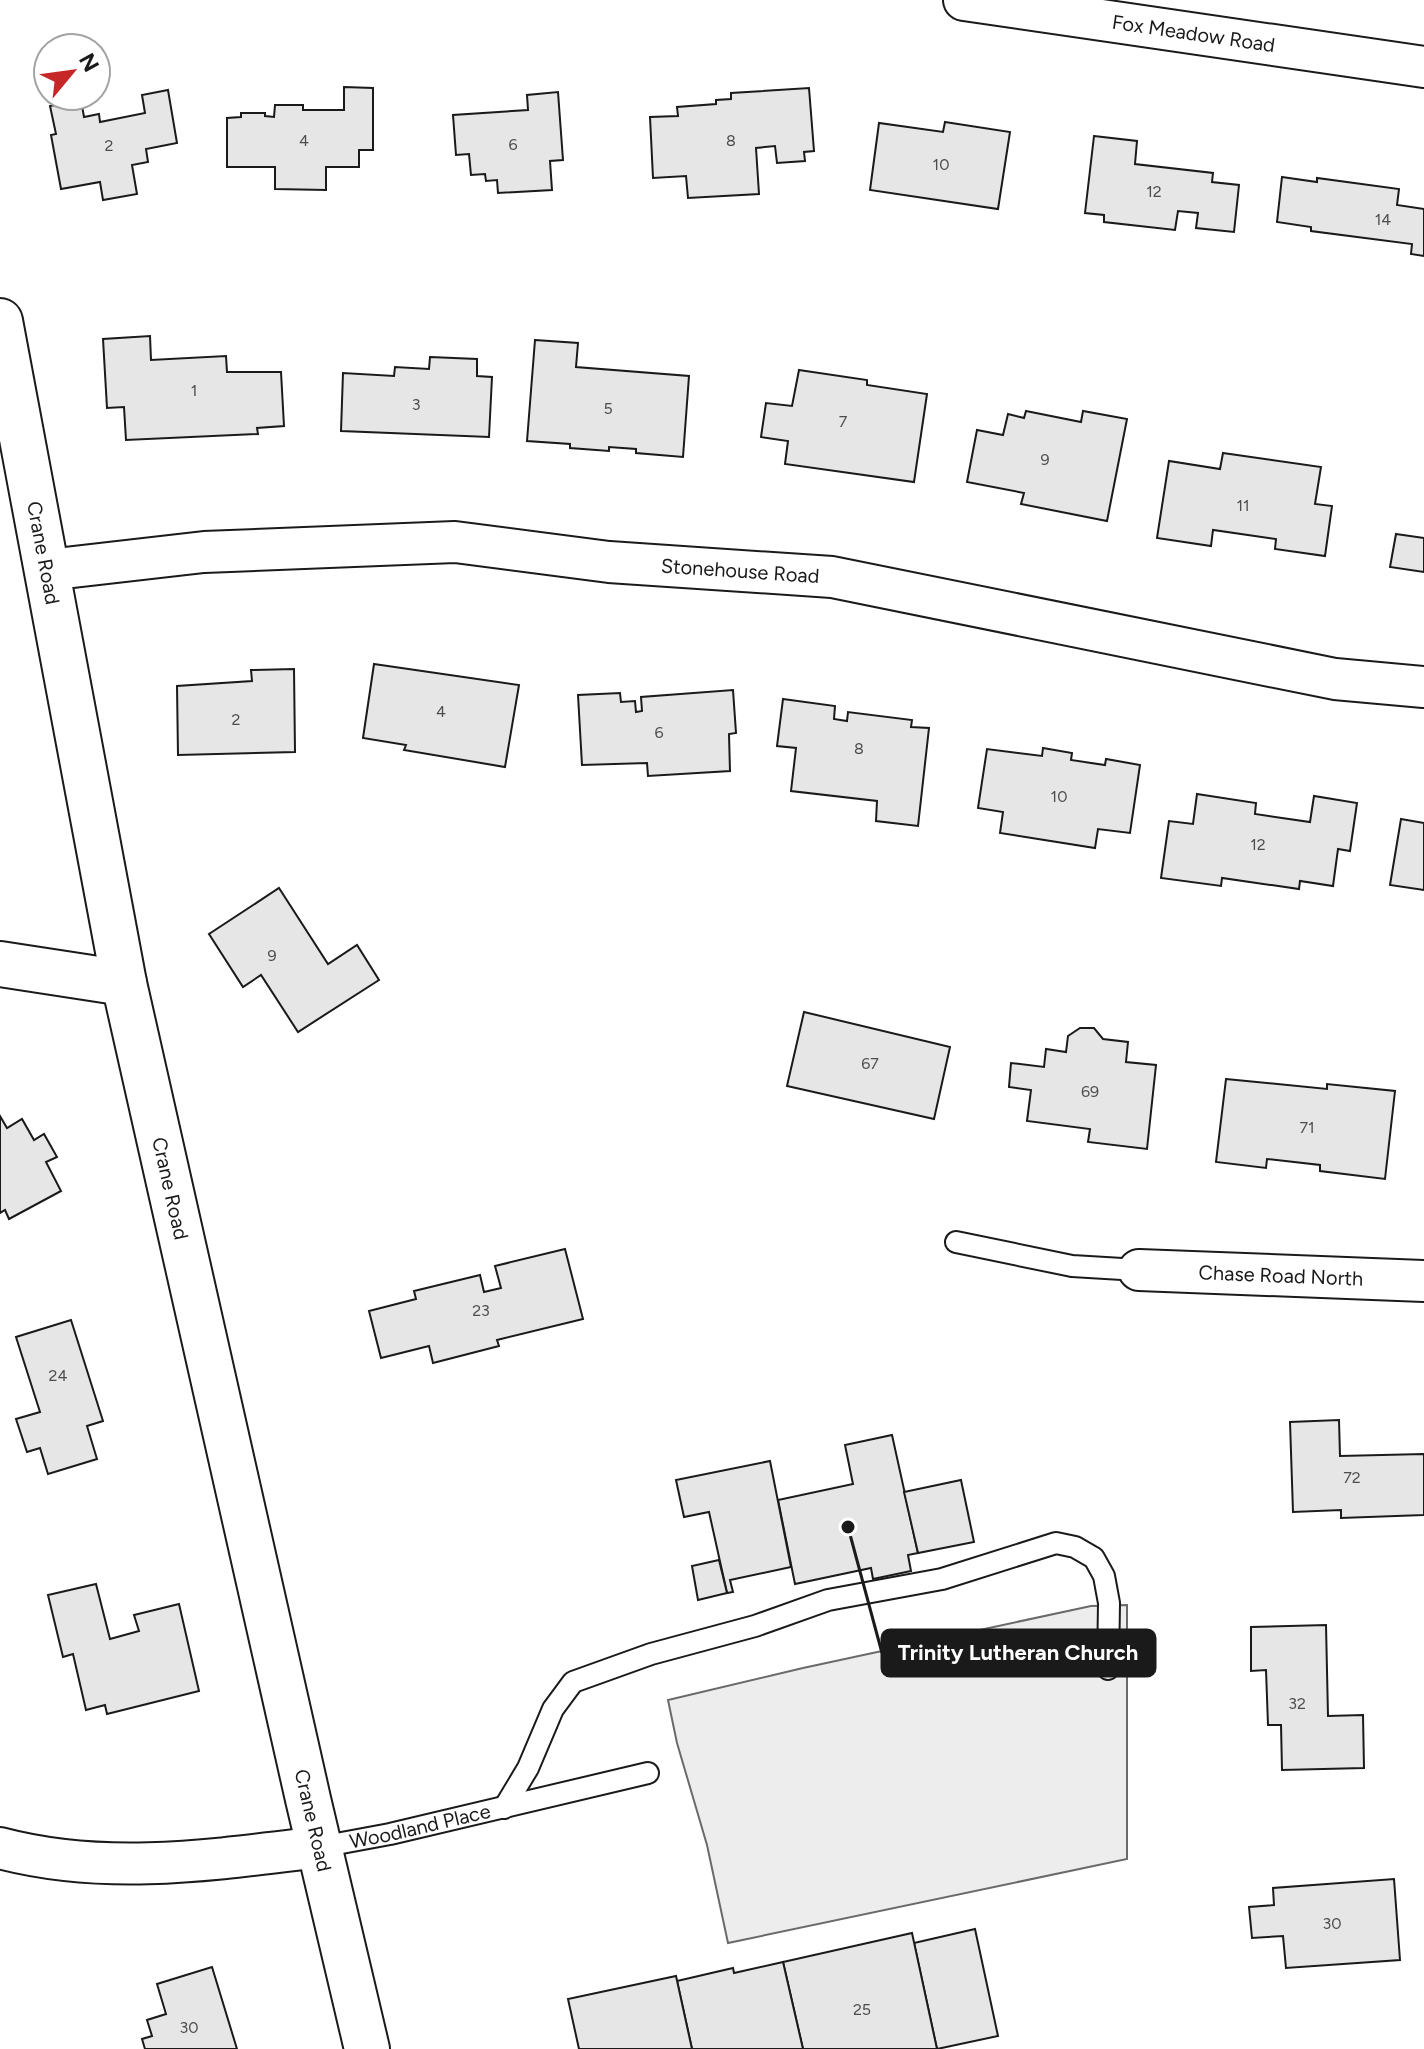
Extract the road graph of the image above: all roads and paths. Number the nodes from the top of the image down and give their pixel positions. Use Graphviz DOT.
graph roads {
  1 [pos="964,0"];
  2 [pos="1424,67"];
  3 [pos="0,321"];
  4 [pos="47,570"];
  5 [pos="1424,687"];
  6 [pos="0,964"];
  7 [pos="124,983"];
  8 [pos="956,1242"];
  9 [pos="1139,1270"];
  10 [pos="1424,1281"];
  11 [pos="1108,1669"];
  12 [pos="648,1773"];
  13 [pos="504,1808"];
  14 [pos="320,1847"];
  15 [pos="0,1848"];
  16 [pos="367,2049"];
  1 -- 2 [label="street, Fox Meadow Road"];
  3 -- 4 [label="street, Crane Road"];
  4 -- 5 [label="street, Stonehouse Road"];
  4 -- 7 [label="street, Crane Road"];
  6 -- 7 [label="street"];
  7 -- 14 [label="street, Crane Road"];
  8 -- 9 [label="lane"];
  9 -- 10 [label="street, Chase Road North"];
  11 -- 13 [label="lane"];
  12 -- 13 [label="lane, Woodland Place"];
  13 -- 14 [label="lane, Woodland Place"];
  14 -- 15 [label="street, Woodland Place"];
  14 -- 16 [label="street, Crane Road"];
}
